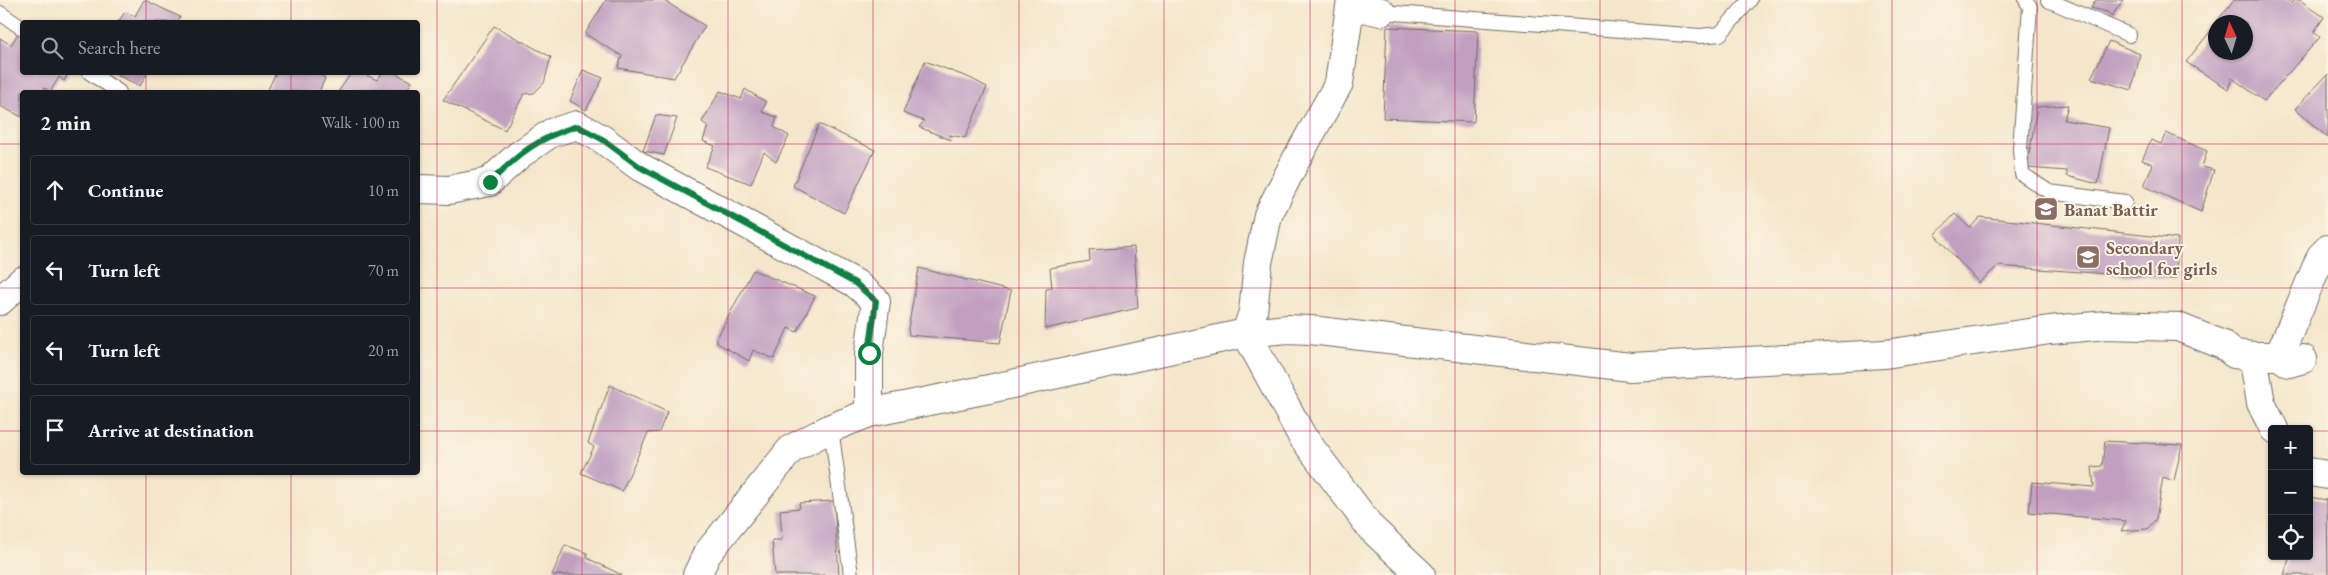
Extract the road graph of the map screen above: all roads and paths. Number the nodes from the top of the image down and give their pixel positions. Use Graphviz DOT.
graph roads {
  1 [pos="1750,0"];
  2 [pos="2026,0"];
  3 [pos="2048,0"];
  4 [pos="1351,3"];
  5 [pos="1381,12"];
  6 [pos="0,14"];
  7 [pos="20,27"];
  8 [pos="2129,35"];
  9 [pos="94,75"];
  10 [pos="116,90"];
  11 [pos="420,189"];
  12 [pos="2125,202"];
  13 [pos="2328,249"];
  14 [pos="20,284"];
  15 [pos="0,301"];
  16 [pos="1246,334"];
  17 [pos="2279,357"];
  18 [pos="868,413"];
  19 [pos="2272,425"];
  20 [pos="831,428"];
  21 [pos="2313,473"];
  22 [pos="2328,475"];
  23 [pos="696,575"];
  24 [pos="851,575"];
  25 [pos="1421,575"];
  1 -- 5 [label="lane"];
  2 -- 12 [label="lane"];
  3 -- 8 [label="lane"];
  4 -- 5 [label="street"];
  4 -- 16 [label="street"];
  6 -- 7 [label="lane"];
  9 -- 10 [label="lane"];
  11 -- 18 [label="street"];
  13 -- 17 [label="street"];
  14 -- 15 [label="street"];
  16 -- 17 [label="street"];
  16 -- 18 [label="street"];
  16 -- 25 [label="street"];
  17 -- 19 [label="street"];
  18 -- 20 [label="street"];
  20 -- 23 [label="street"];
  20 -- 24 [label="lane"];
  21 -- 22 [label="street"];
}
